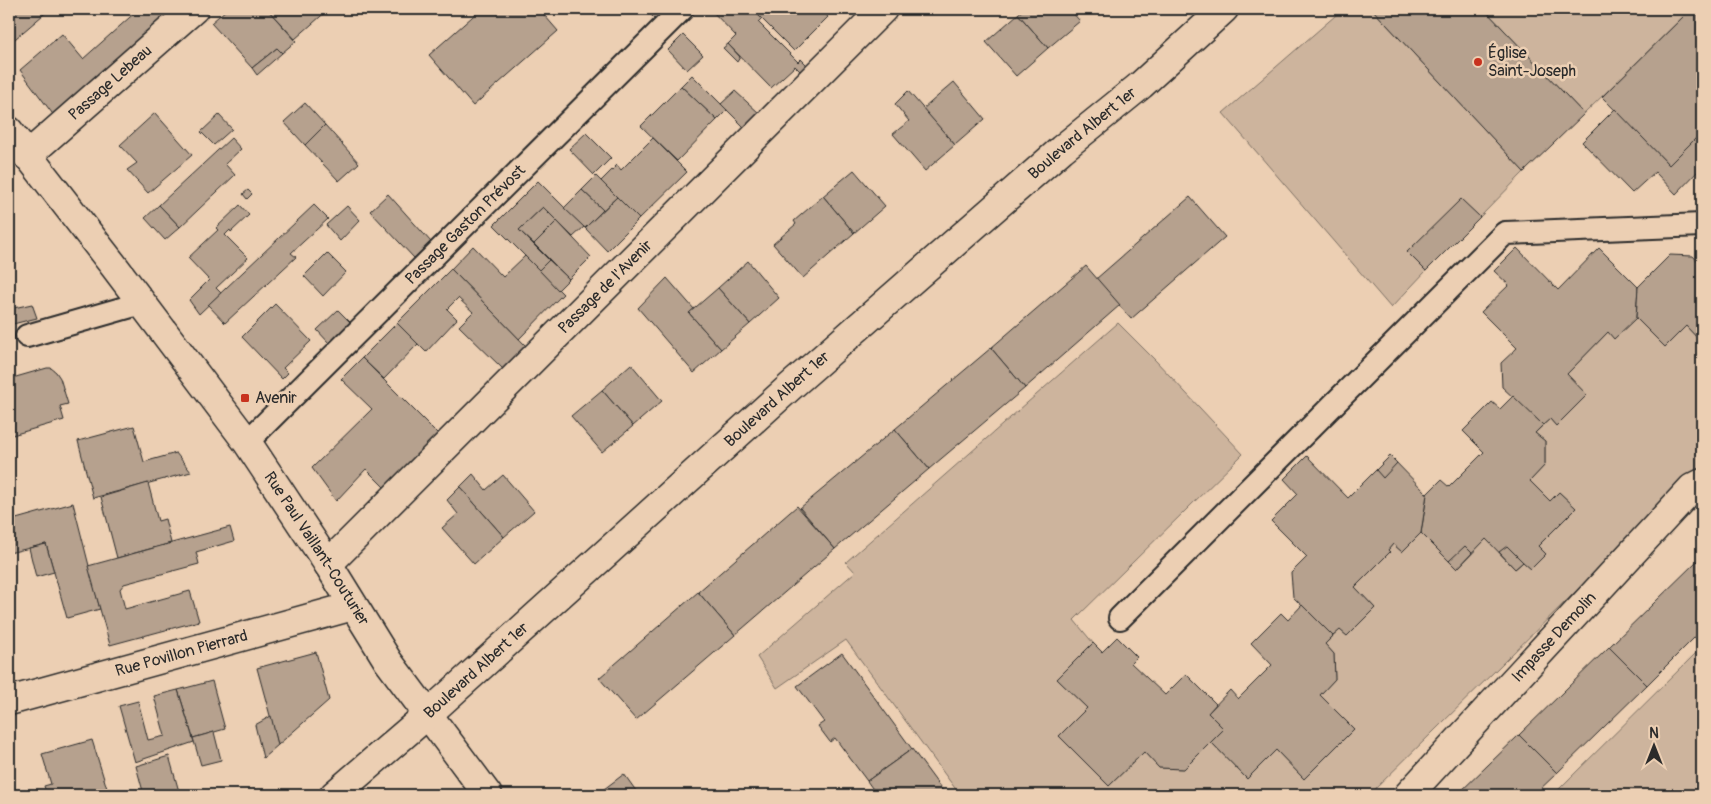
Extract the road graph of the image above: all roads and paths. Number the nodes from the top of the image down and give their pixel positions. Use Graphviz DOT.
graph roads {
  1 [pos="194,9"];
  2 [pos="682,9"];
  3 [pos="883,9"];
  4 [pos="1224,9"];
  5 [pos="9,131"];
  6 [pos="27,156"];
  7 [pos="1702,225"];
  8 [pos="142,303"];
  9 [pos="27,336"];
  10 [pos="247,442"];
  11 [pos="1702,483"];
  12 [pos="328,564"];
  13 [pos="353,606"];
  14 [pos="1120,618"];
  15 [pos="9,701"];
  16 [pos="428,715"];
  17 [pos="334,795"];
  18 [pos="488,795"];
  19 [pos="1408,795"];
  1 -- 6 [label="street, Passage Lebeau"];
  2 -- 10 [label="lane, Passage Gaston Prévost"];
  3 -- 12 [label="street, Passage de l'Avenir"];
  4 -- 16 [label="street, Boulevard Albert 1er"];
  5 -- 6 [label="street, Rue Paul Vaillant-Couturier"];
  6 -- 8 [label="street, Rue Paul Vaillant-Couturier"];
  7 -- 14 [label="lane"];
  8 -- 9 [label="lane"];
  8 -- 10 [label="street, Rue Paul Vaillant-Couturier"];
  10 -- 12 [label="street, Rue Paul Vaillant-Couturier"];
  11 -- 19 [label="street, Impasse Demolin"];
  12 -- 13 [label="street, Rue Paul Vaillant-Couturier"];
  13 -- 15 [label="street, Rue Povillon Pierrard"];
  13 -- 16 [label="street, Rue Paul Vaillant-Couturier"];
  16 -- 17 [label="street, Boulevard Albert 1er"];
  16 -- 18 [label="street, Rue Paul Vaillant-Couturier"];
}
